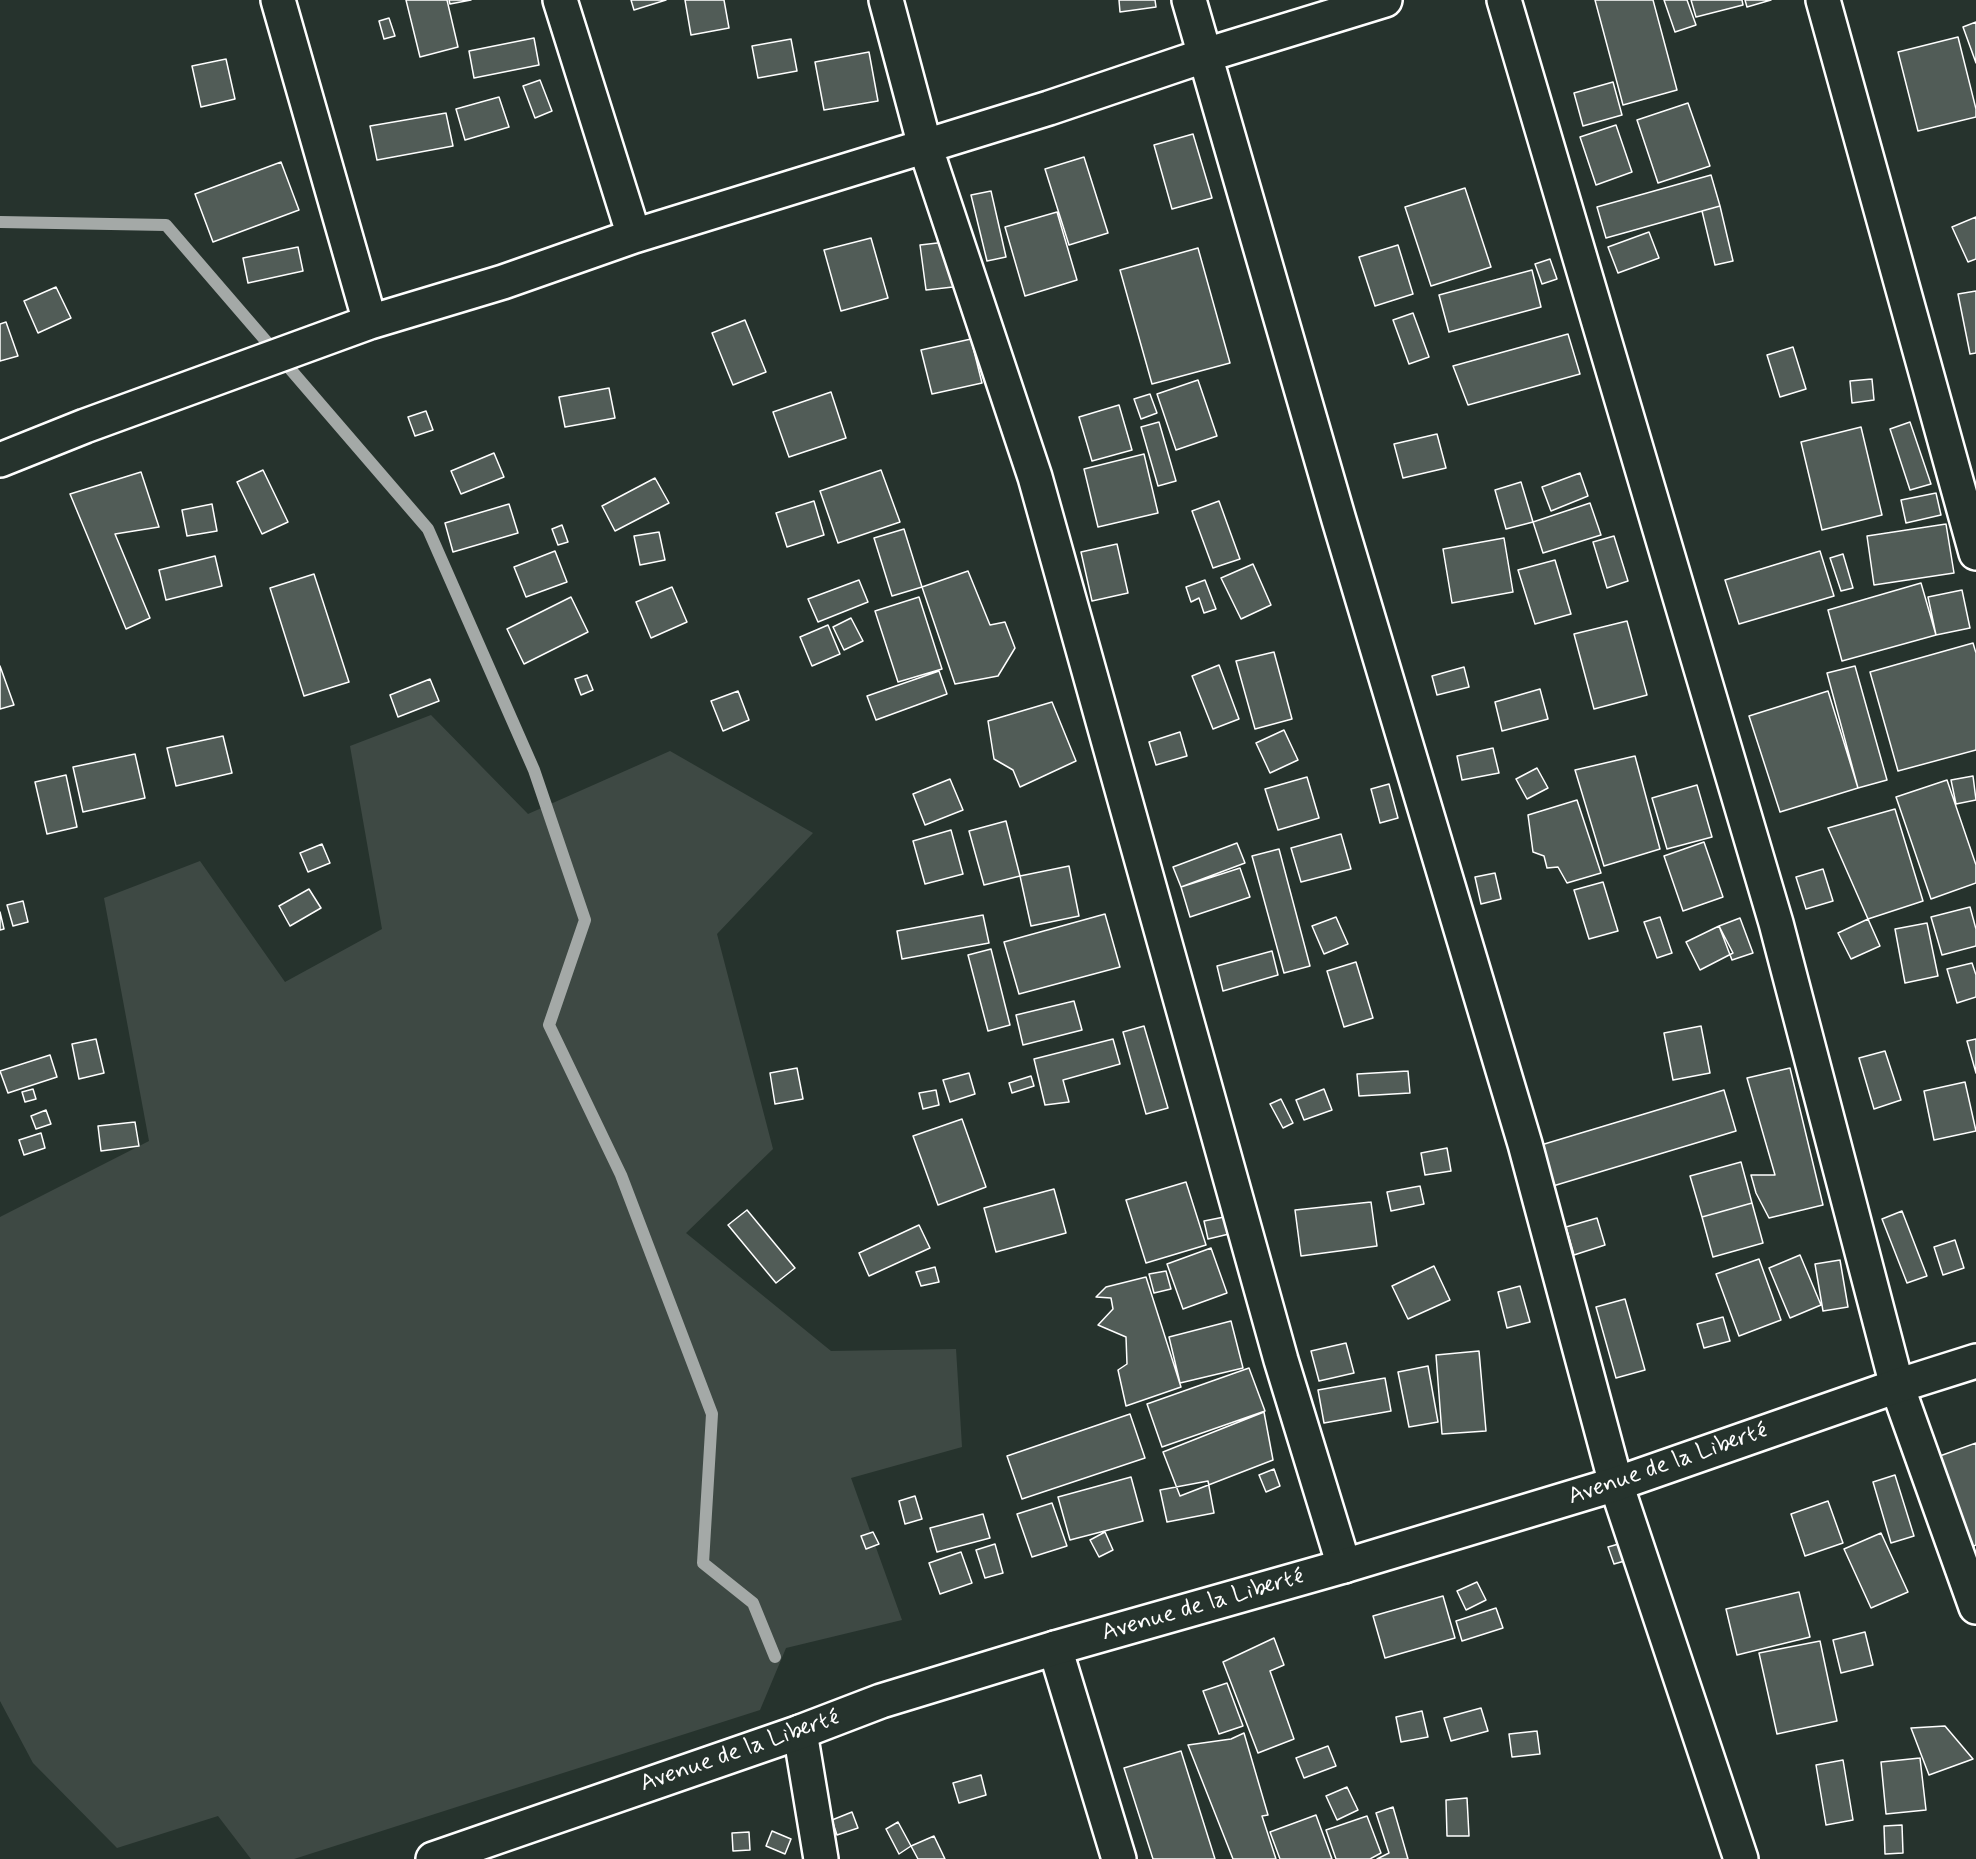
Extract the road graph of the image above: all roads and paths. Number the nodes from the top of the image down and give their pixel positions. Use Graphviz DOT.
graph roads {
  1 [pos="278,0"];
  2 [pos="560,0"];
  3 [pos="886,0"];
  4 [pos="1190,0"];
  5 [pos="1385,0"];
  6 [pos="1504,0"];
  7 [pos="1823,0"];
  8 [pos="1206,55"];
  9 [pos="925,146"];
  10 [pos="634,236"];
  11 [pos="370,322"];
  12 [pos="0,460"];
  13 [pos="1976,553"];
  14 [pos="1976,1361"];
  15 [pos="1897,1386"];
  16 [pos="1616,1484"];
  17 [pos="1344,1566"];
  18 [pos="1976,1607"];
  19 [pos="1055,1648"];
  20 [pos="800,1732"];
  21 [pos="433,1859"];
  22 [pos="821,1859"];
  23 [pos="1119,1859"];
  24 [pos="1741,1859"];
  1 -- 11 [label="street"];
  2 -- 10 [label="street"];
  3 -- 9 [label="street"];
  4 -- 8 [label="street"];
  5 -- 8 [label="street"];
  6 -- 15 [label="street"];
  7 -- 13 [label="street"];
  8 -- 9 [label="street"];
  8 -- 16 [label="street"];
  9 -- 10 [label="street"];
  9 -- 17 [label="street"];
  10 -- 11 [label="street"];
  11 -- 12 [label="street"];
  14 -- 15 [label="street, Avenue de la Liberté"];
  15 -- 16 [label="street, Avenue de la Liberté"];
  15 -- 18 [label="street"];
  16 -- 17 [label="street, Avenue de la Liberté"];
  16 -- 24 [label="street"];
  17 -- 19 [label="street, Avenue de la Liberté"];
  19 -- 20 [label="street, Avenue de la Liberté"];
  19 -- 23 [label="street"];
  20 -- 21 [label="street, Avenue de la Liberté"];
  20 -- 22 [label="street"];
}
